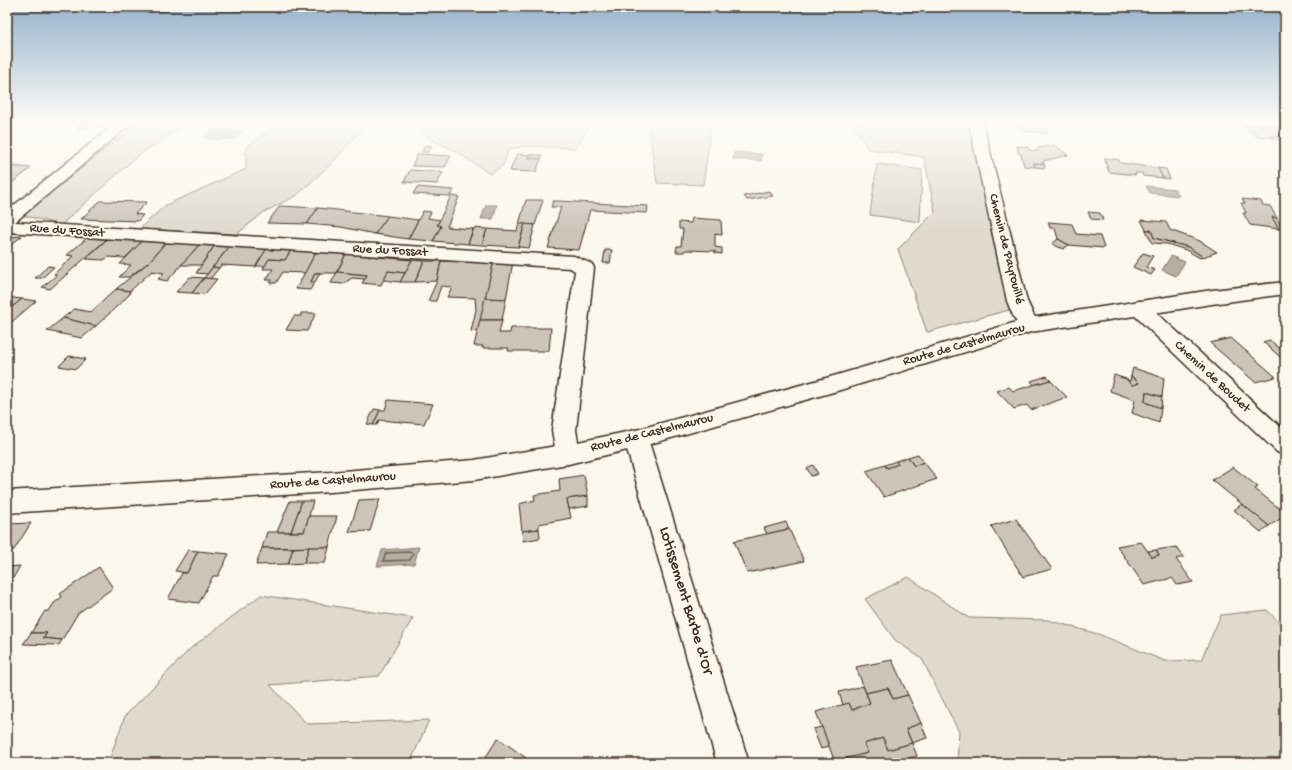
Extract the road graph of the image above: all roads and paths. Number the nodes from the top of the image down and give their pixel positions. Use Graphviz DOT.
graph roads {
  1 [pos="81,159"];
  2 [pos="984,159"];
  3 [pos="7,220"];
  4 [pos="7,227"];
  5 [pos="1285,288"];
  6 [pos="1139,308"];
  7 [pos="1030,325"];
  8 [pos="636,439"];
  9 [pos="1285,445"];
  10 [pos="568,454"];
  11 [pos="7,502"];
  12 [pos="733,763"];
  1 -- 3 [label="street"];
  2 -- 7 [label="street, Chemin de Payrouillé"];
  4 -- 10 [label="street, Rue du Fossat"];
  5 -- 6 [label="street, Route de Castelmaurou"];
  6 -- 7 [label="street, Route de Castelmaurou"];
  6 -- 9 [label="street, Chemin de Boudet"];
  7 -- 8 [label="street, Route de Castelmaurou"];
  8 -- 10 [label="street, Route de Castelmaurou"];
  8 -- 12 [label="street, Lotissement Barbe d'Or"];
  10 -- 11 [label="street, Route de Castelmaurou"];
}
